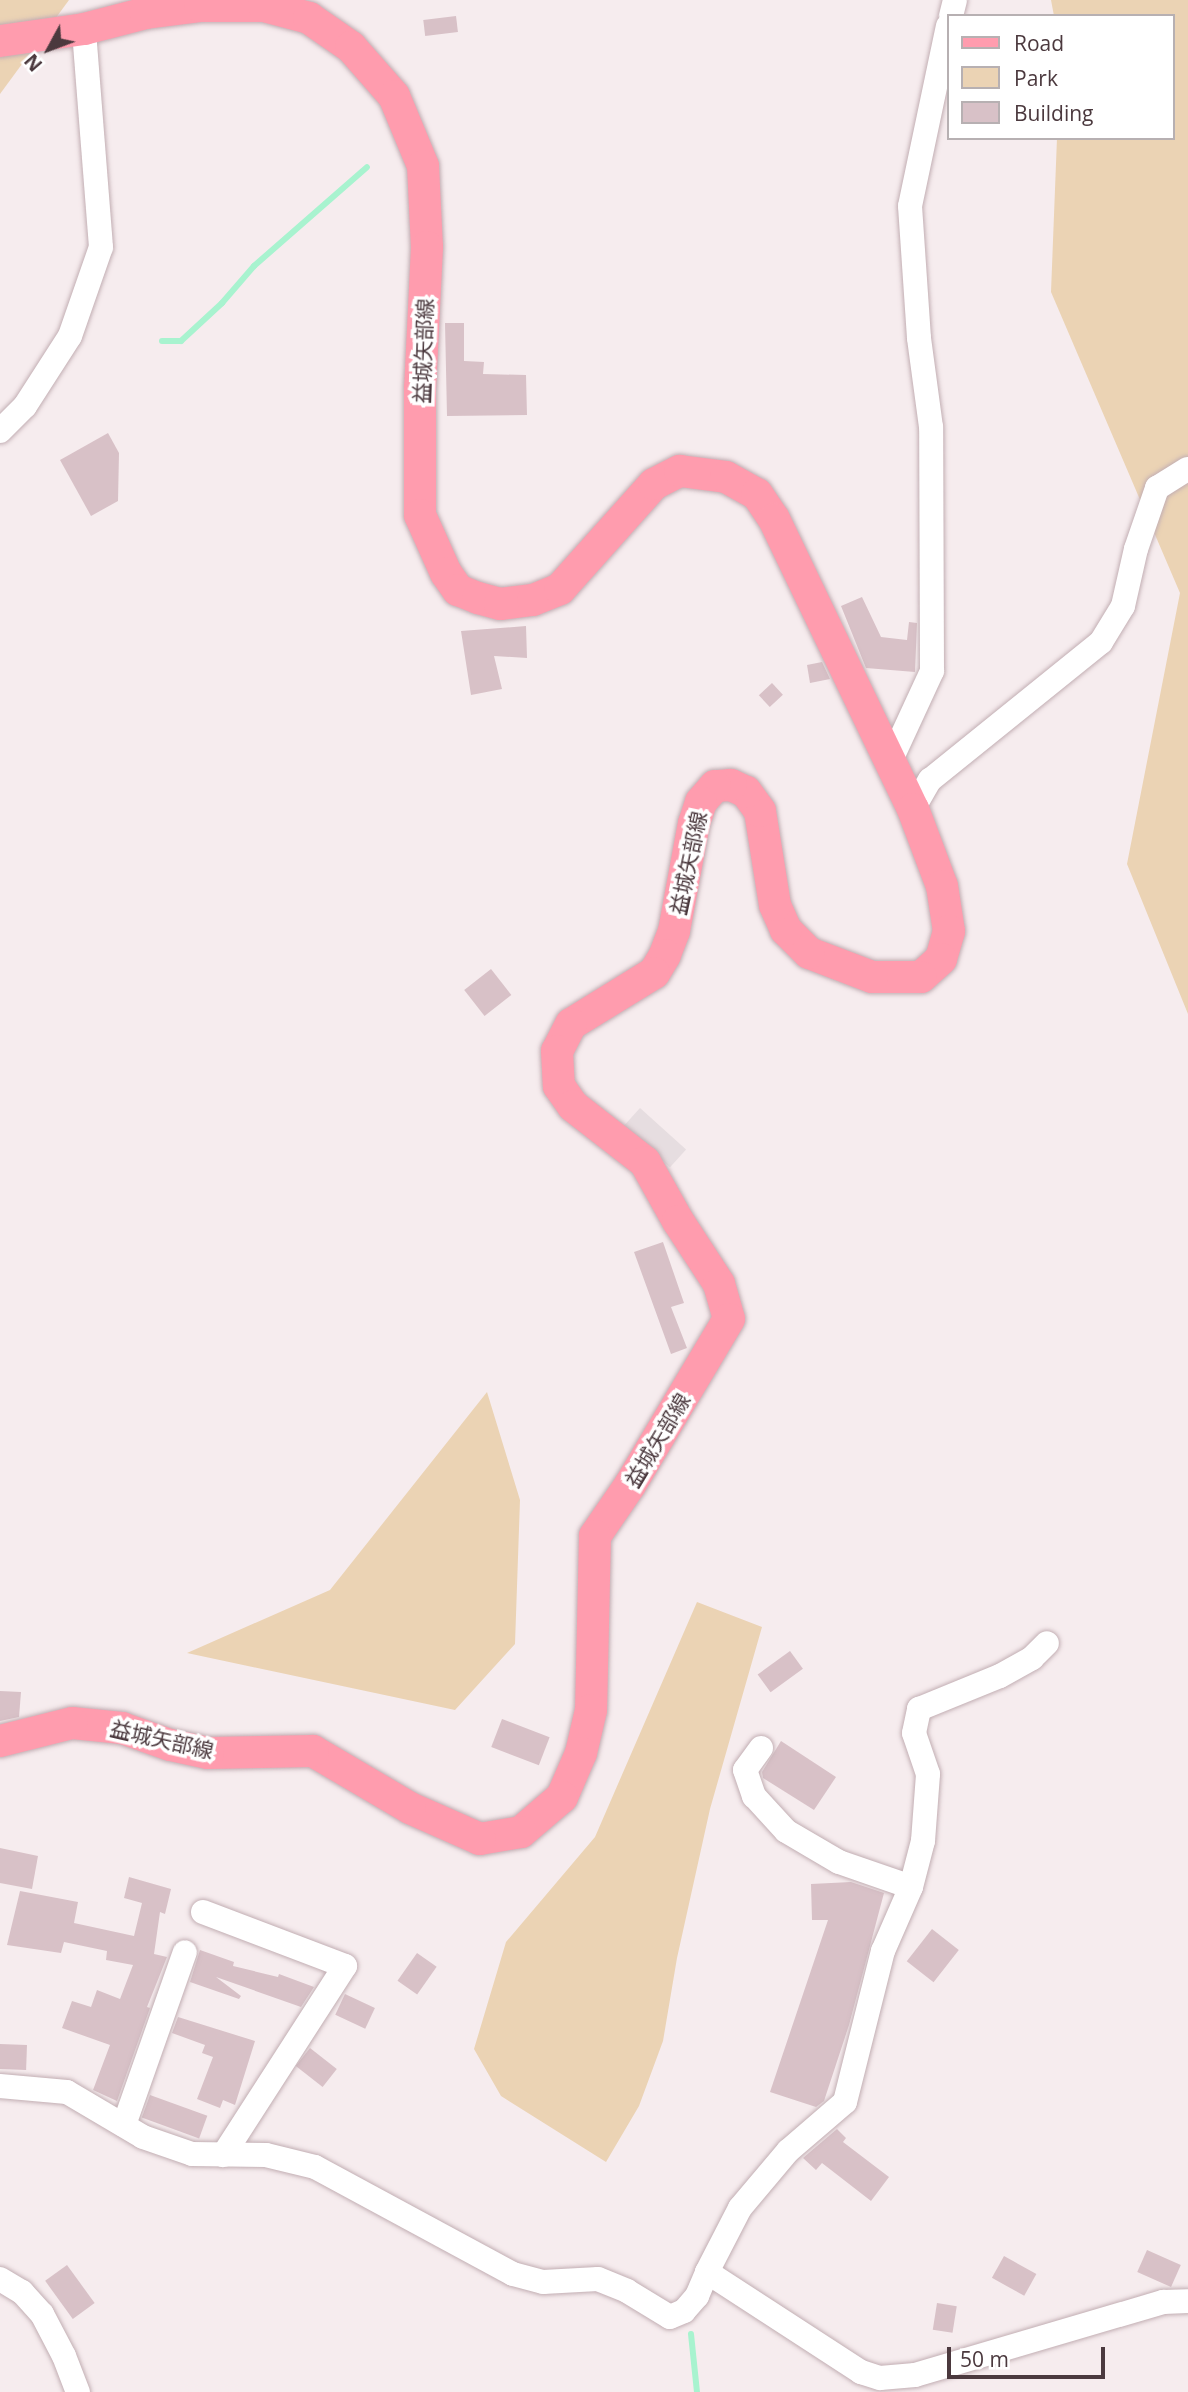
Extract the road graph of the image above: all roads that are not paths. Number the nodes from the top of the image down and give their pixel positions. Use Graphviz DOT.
graph roads {
  1 [pos="84,29"];
  2 [pos="946,35"];
  3 [pos="0,41"];
  4 [pos="0,430"];
  5 [pos="1188,469"];
  6 [pos="890,762"];
  7 [pos="913,809"];
  8 [pos="1047,1643"];
  9 [pos="0,1741"];
  10 [pos="761,1748"];
  11 [pos="911,1887"];
  12 [pos="203,1912"];
  13 [pos="185,1952"];
  14 [pos="0,2086"];
  15 [pos="124,2125"];
  16 [pos="223,2155"];
  17 [pos="706,2272"];
  18 [pos="0,2279"];
  19 [pos="1188,2301"];
  20 [pos="78,2392"];
  1 -- 3 [label="main road, 益城矢部線"];
  1 -- 4 [label="street"];
  1 -- 6 [label="main road, 益城矢部線"];
  2 -- 6 [label="street"];
  5 -- 7 [label="street"];
  6 -- 7 [label="main road, 益城矢部線"];
  7 -- 9 [label="main road, 益城矢部線"];
  8 -- 11 [label="street"];
  10 -- 11 [label="street"];
  11 -- 17 [label="street"];
  12 -- 16 [label="street"];
  13 -- 15 [label="street"];
  14 -- 15 [label="street"];
  15 -- 16 [label="street"];
  16 -- 17 [label="street"];
  17 -- 19 [label="street"];
  18 -- 20 [label="street"];
}
